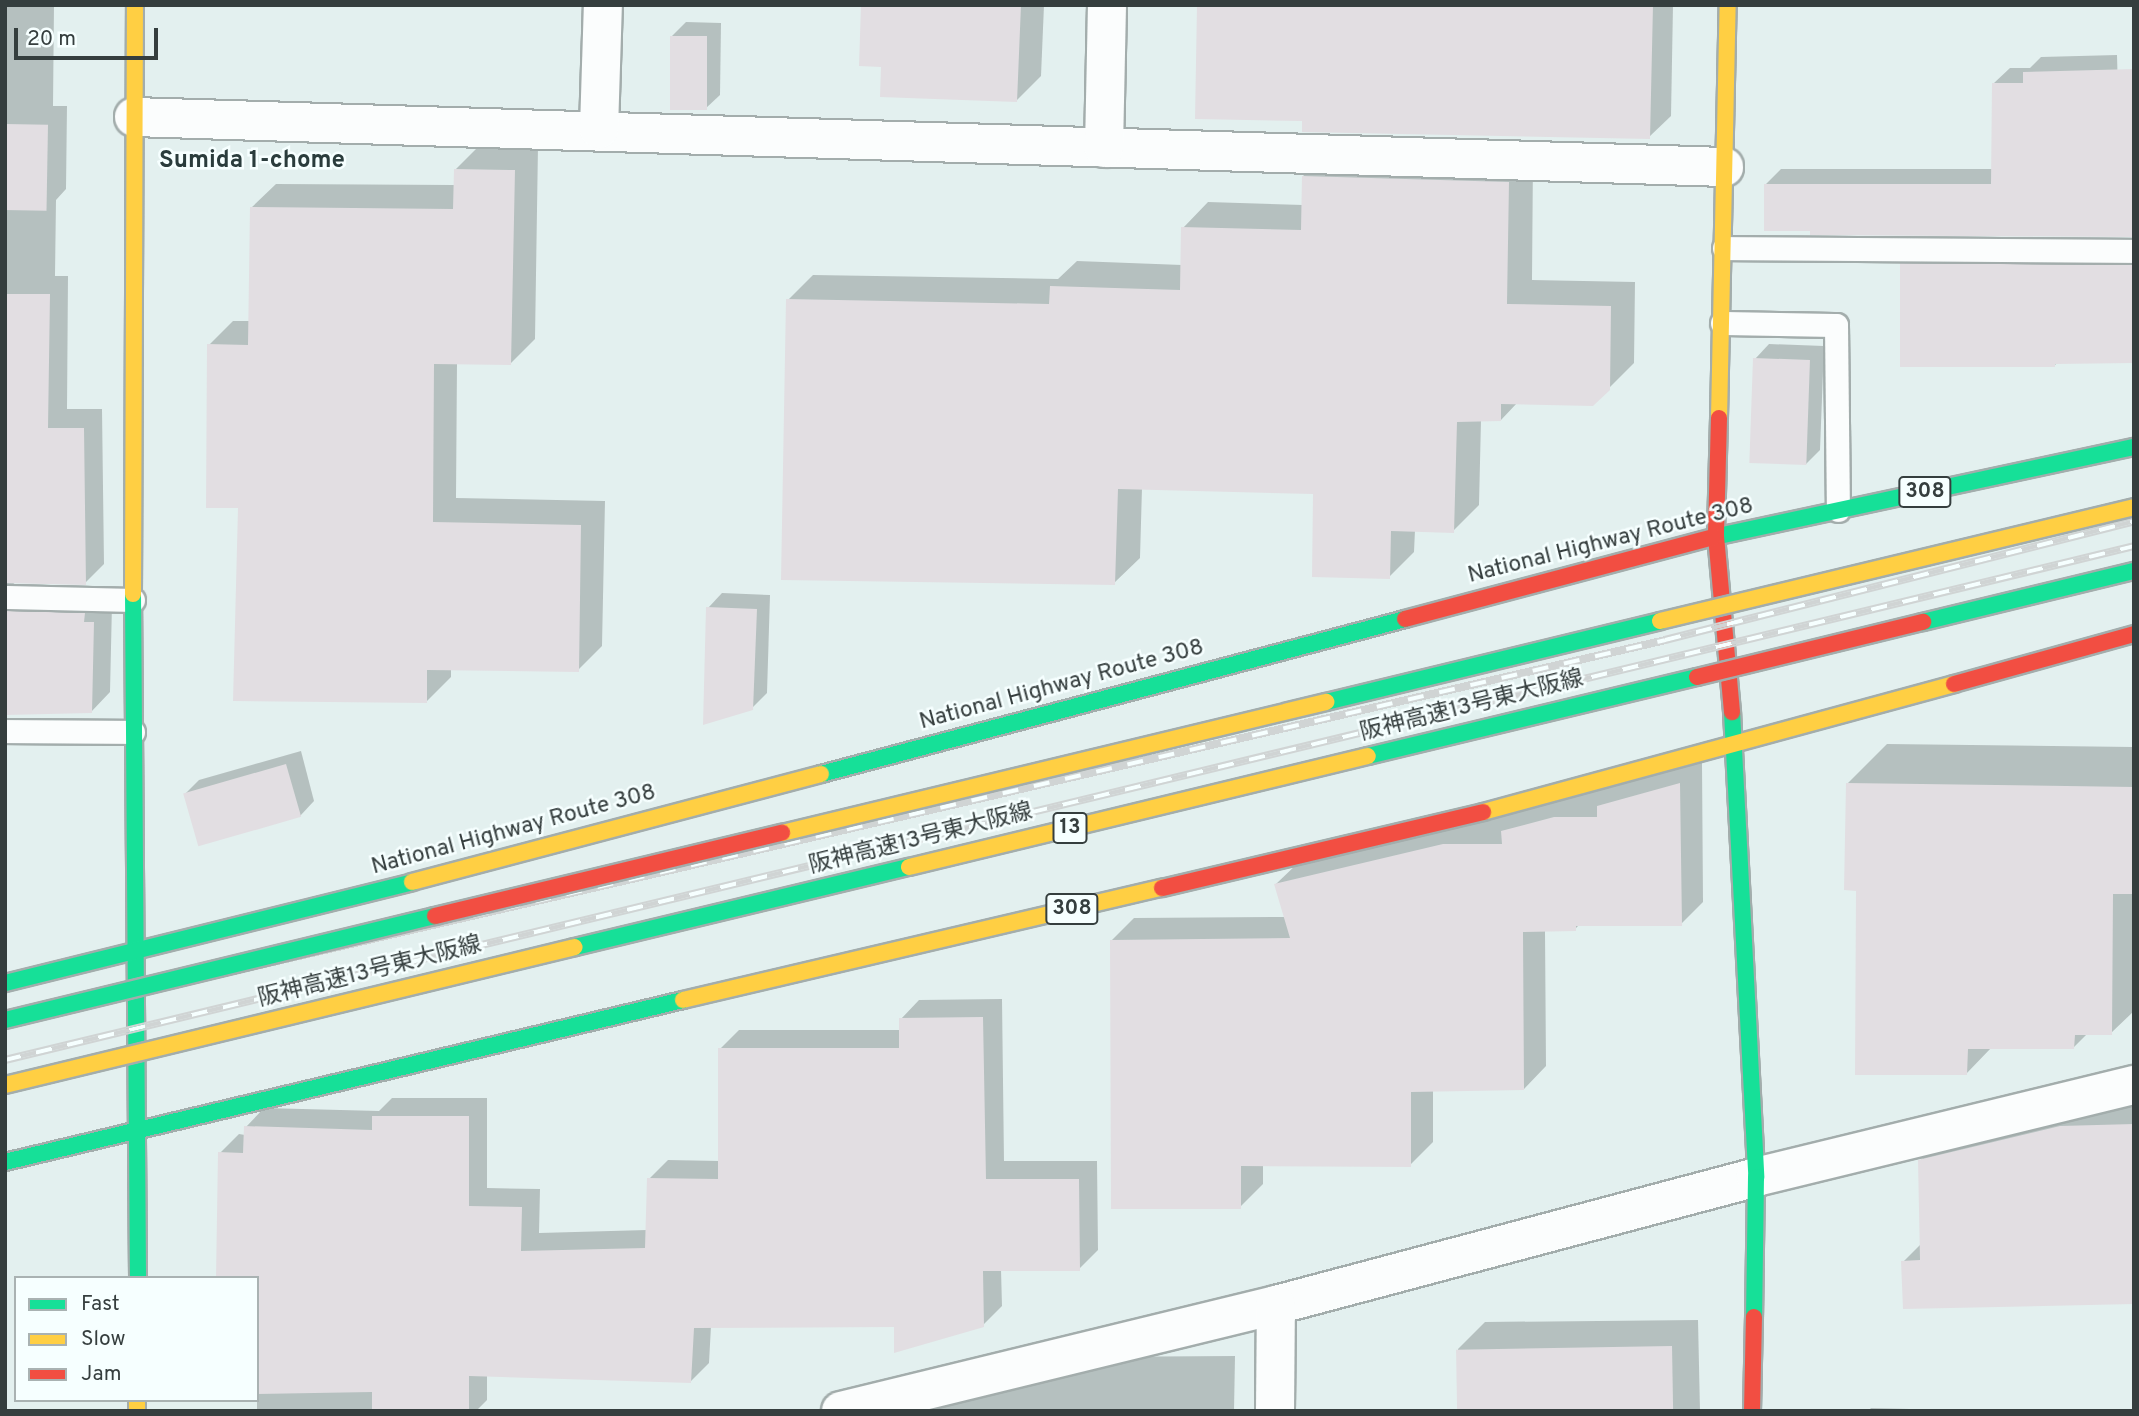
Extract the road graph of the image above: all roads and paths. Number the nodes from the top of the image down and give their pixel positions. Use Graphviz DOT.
graph roads {
  1 [pos="135,5"];
  2 [pos="603,5"];
  3 [pos="1107,5"];
  4 [pos="1728,5"];
  5 [pos="134,117"];
  6 [pos="599,129"];
  7 [pos="1104,148"];
  8 [pos="1724,167"];
  9 [pos="1724,248"];
  10 [pos="2134,251"];
  11 [pos="1722,323"];
  12 [pos="2134,447"];
  13 [pos="2134,507"];
  14 [pos="1838,510"];
  15 [pos="1716,537"];
  16 [pos="2134,571"];
  17 [pos="5,597"];
  18 [pos="133,600"];
  19 [pos="2134,634"];
  20 [pos="5,731"];
  21 [pos="133,732"];
  22 [pos="1735,743"];
  23 [pos="134,952"];
  24 [pos="5,983"];
  25 [pos="5,1020"];
  26 [pos="2134,1084"];
  27 [pos="5,1085"];
  28 [pos="137,1128"];
  29 [pos="5,1162"];
  30 [pos="1756,1177"];
  31 [pos="138,1276"];
  32 [pos="1276,1305"];
  33 [pos="841,1411"];
  34 [pos="1275,1411"];
  35 [pos="1752,1411"];
  1 -- 5 [label="main road"];
  2 -- 6 [label="street"];
  3 -- 7 [label="street"];
  4 -- 8 [label="main road"];
  5 -- 6 [label="street"];
  5 -- 18 [label="main road"];
  6 -- 7 [label="street"];
  7 -- 8 [label="street"];
  8 -- 9 [label="main road"];
  9 -- 10 [label="lane"];
  9 -- 11 [label="main road"];
  11 -- 14 [label="lane"];
  11 -- 15 [label="main road"];
  12 -- 14 [label="main road, National Highway Route 308 / 308"];
  13 -- 25 [label="main road, 阪神高速13号東大阪線, bridge"];
  14 -- 15 [label="main road, National Highway Route 308 / 308"];
  15 -- 22 [label="main road"];
  15 -- 23 [label="main road, National Highway Route 308 / 308"];
  16 -- 27 [label="main road, 阪神高速13号東大阪線 / 13, bridge"];
  17 -- 18 [label="lane"];
  18 -- 21 [label="main road"];
  19 -- 22 [label="main road, 308"];
  20 -- 21 [label="lane"];
  21 -- 23 [label="main road"];
  22 -- 28 [label="main road, 308"];
  22 -- 30 [label="main road"];
  23 -- 24 [label="main road, National Highway Route 308 / 308"];
  23 -- 28 [label="main road"];
  26 -- 30 [label="street"];
  28 -- 29 [label="main road, 308"];
  28 -- 31 [label="main road"];
  30 -- 32 [label="street"];
  30 -- 35 [label="main road"];
  32 -- 33 [label="street"];
  32 -- 34 [label="street"];
}
